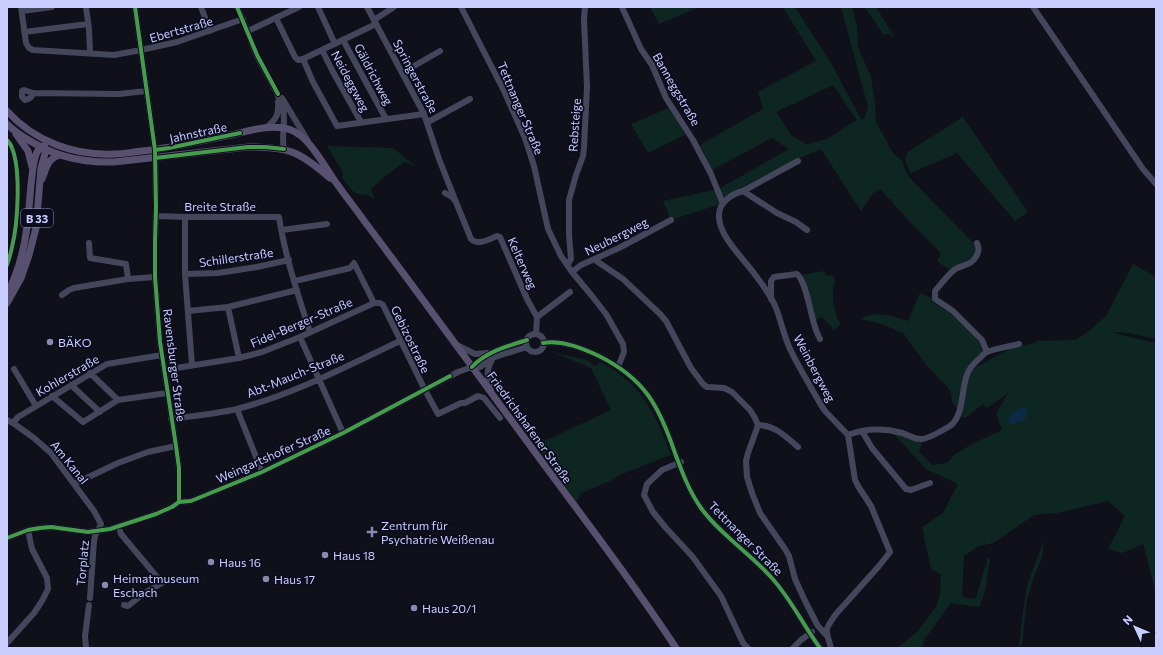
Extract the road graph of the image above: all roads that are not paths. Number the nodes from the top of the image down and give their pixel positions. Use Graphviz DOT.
graph roads {
  1 [pos="52,7"];
  2 [pos="86,7"];
  3 [pos="135,7"];
  4 [pos="202,7"];
  5 [pos="237,7"];
  6 [pos="298,7"];
  7 [pos="318,7"];
  8 [pos="367,7"];
  9 [pos="394,7"];
  10 [pos="461,7"];
  11 [pos="585,7"];
  12 [pos="622,7"];
  13 [pos="1033,7"];
  14 [pos="21,9"];
  15 [pos="276,18"];
  16 [pos="243,19"];
  17 [pos="375,22"];
  18 [pos="88,24"];
  19 [pos="248,31"];
  20 [pos="24,32"];
  21 [pos="210,32"];
  22 [pos="343,40"];
  23 [pos="335,44"];
  24 [pos="141,50"];
  25 [pos="322,50"];
  26 [pos="440,51"];
  27 [pos="90,53"];
  28 [pos="303,59"];
  29 [pos="402,73"];
  30 [pos="146,91"];
  31 [pos="33,93"];
  32 [pos="278,94"];
  33 [pos="470,99"];
  34 [pos="7,111"];
  35 [pos="424,114"];
  36 [pos="386,119"];
  37 [pos="361,122"];
  38 [pos="428,122"];
  39 [pos="7,124"];
  40 [pos="266,128"];
  41 [pos="283,128"];
  42 [pos="13,130"];
  43 [pos="41,138"];
  44 [pos="53,144"];
  45 [pos="43,147"];
  46 [pos="284,149"];
  47 [pos="313,149"];
  48 [pos="155,150"];
  49 [pos="60,155"];
  50 [pos="155,158"];
  51 [pos="439,159"];
  52 [pos="798,161"];
  53 [pos="32,170"];
  54 [pos="40,182"];
  55 [pos="336,183"];
  56 [pos="1156,184"];
  57 [pos="743,191"];
  58 [pos="445,193"];
  59 [pos="456,202"];
  60 [pos="723,204"];
  61 [pos="156,216"];
  62 [pos="185,217"];
  63 [pos="671,220"];
  64 [pos="327,224"];
  65 [pos="282,230"];
  66 [pos="807,230"];
  67 [pos="89,243"];
  68 [pos="977,243"];
  69 [pos="289,260"];
  70 [pos="595,260"];
  71 [pos="567,265"];
  72 [pos="572,272"];
  73 [pos="186,274"];
  74 [pos="155,277"];
  75 [pos="128,279"];
  76 [pos="295,281"];
  77 [pos="297,290"];
  78 [pos="570,292"];
  79 [pos="7,294"];
  80 [pos="62,296"];
  81 [pos="771,299"];
  82 [pos="7,303"];
  83 [pos="374,303"];
  84 [pos="228,307"];
  85 [pos="188,311"];
  86 [pos="537,318"];
  87 [pos="310,332"];
  88 [pos="536,334"];
  89 [pos="300,337"];
  90 [pos="820,339"];
  91 [pos="527,340"];
  92 [pos="400,341"];
  93 [pos="543,343"];
  94 [pos="1019,344"];
  95 [pos="457,345"];
  96 [pos="527,347"];
  97 [pos="987,352"];
  98 [pos="162,354"];
  99 [pos="492,356"];
  100 [pos="239,358"];
  101 [pos="192,365"];
  102 [pos="472,367"];
  103 [pos="618,367"];
  104 [pos="14,369"];
  105 [pos="164,370"];
  106 [pos="90,374"];
  107 [pos="318,380"];
  108 [pos="71,385"];
  109 [pos="424,390"];
  110 [pos="167,393"];
  111 [pos="492,395"];
  112 [pos="52,396"];
  113 [pos="118,400"];
  114 [pos="36,406"];
  115 [pos="237,409"];
  116 [pos="100,412"];
  117 [pos="500,418"];
  118 [pos="171,419"];
  119 [pos="10,422"];
  120 [pos="758,425"];
  121 [pos="862,431"];
  122 [pos="342,433"];
  123 [pos="848,435"];
  124 [pos="176,446"];
  125 [pos="798,447"];
  126 [pos="681,462"];
  127 [pos="262,472"];
  128 [pos="930,483"];
  129 [pos="74,484"];
  130 [pos="179,502"];
  131 [pos="119,527"];
  132 [pos="28,530"];
  133 [pos="98,530"];
  134 [pos="7,538"];
  135 [pos="90,598"];
  136 [pos="88,605"];
  137 [pos="124,605"];
  138 [pos="811,633"];
  139 [pos="828,638"];
  140 [pos="7,643"];
  141 [pos="86,648"];
  142 [pos="676,648"];
  143 [pos="748,648"];
  144 [pos="793,648"];
  145 [pos="820,648"];
  146 [pos="831,648"];
  1 -- 14 [label="street"];
  2 -- 18 [label="street"];
  3 -- 24 [label="street"];
  4 -- 21 [label="street"];
  5 -- 16 [label="street"];
  6 -- 15 [label="street"];
  7 -- 23 [label="street"];
  8 -- 17 [label="street, Springerstraße"];
  9 -- 17 [label="street"];
  10 -- 71 [label="street, Tettnanger Straße"];
  11 -- 71 [label="street, Rebsteige"];
  12 -- 60 [label="street, Banneggstraße"];
  13 -- 56 [label="street"];
  14 -- 20 [label="street"];
  15 -- 19 [label="street"];
  15 -- 28 [label="street"];
  16 -- 19 [label="street"];
  16 -- 21 [label="street, Ebertstraße"];
  17 -- 22 [label="street"];
  17 -- 29 [label="street, Springerstraße"];
  18 -- 20 [label="street"];
  18 -- 27 [label="street"];
  19 -- 32 [label="street"];
  20 -- 27 [label="street, Ebertstraße"];
  21 -- 24 [label="street, Ebertstraße"];
  22 -- 23 [label="street"];
  22 -- 36 [label="street, Gäldrichweg"];
  23 -- 25 [label="street"];
  24 -- 27 [label="street, Ebertstraße"];
  24 -- 30 [label="street"];
  25 -- 28 [label="street"];
  25 -- 37 [label="street, Neideggweg"];
  26 -- 29 [label="street"];
  28 -- 37 [label="street"];
  29 -- 35 [label="street, Springerstraße"];
  30 -- 31 [label="street"];
  30 -- 48 [label="street"];
  32 -- 40 [label="street"];
  32 -- 41 [label="street"];
  32 -- 47 [label="street"];
  33 -- 38 [label="street"];
  34 -- 43 [label="main road, Jahnstraße"];
  35 -- 36 [label="street"];
  35 -- 38 [label="street, Springerstraße"];
  36 -- 37 [label="street"];
  38 -- 51 [label="street, Springerstraße"];
  39 -- 42 [label="main road, Jahnstraße"];
  40 -- 41 [label="main road, Jahnstraße"];
  40 -- 48 [label="main road, Jahnstraße"];
  41 -- 46 [label="street"];
  41 -- 47 [label="main road, Jahnstraße"];
  42 -- 45 [label="main road, Jahnstraße"];
  42 -- 53 [label="main road, B 33"];
  43 -- 44 [label="main road, Jahnstraße"];
  43 -- 45 [label="main road, Jahnstraße"];
  44 -- 45 [label="main road"];
  44 -- 48 [label="main road, Jahnstraße"];
  45 -- 49 [label="main road, Jahnstraße"];
  45 -- 53 [label="main road, B 33"];
  45 -- 54 [label="main road, B 33"];
  46 -- 50 [label="main road, Jahnstraße"];
  46 -- 55 [label="main road, Friedrichshafener Straße"];
  47 -- 55 [label="main road, Friedrichshafener Straße"];
  48 -- 50 [label="street, Jahnstraße"];
  49 -- 50 [label="main road, Jahnstraße"];
  49 -- 54 [label="main road, B 33"];
  50 -- 61 [label="street, Ravensburger Straße"];
  51 -- 59 [label="street, Kelterweg"];
  52 -- 57 [label="street"];
  53 -- 79 [label="main road, B 33"];
  54 -- 82 [label="main road, B 33"];
  55 -- 95 [label="main road, Friedrichshafener Straße"];
  57 -- 60 [label="street"];
  57 -- 66 [label="street"];
  58 -- 59 [label="street, Kelterweg"];
  59 -- 86 [label="street, Kelterweg"];
  60 -- 81 [label="street, Weinbergweg"];
  61 -- 62 [label="street, Breite Straße"];
  61 -- 74 [label="street, Ravensburger Straße"];
  62 -- 65 [label="street, Breite Straße"];
  62 -- 73 [label="street"];
  63 -- 70 [label="street, Neubergweg"];
  64 -- 65 [label="street"];
  65 -- 69 [label="street"];
  67 -- 75 [label="street"];
  68 -- 97 [label="street"];
  69 -- 73 [label="street, Schillerstraße"];
  69 -- 76 [label="street"];
  70 -- 72 [label="street, Neubergweg"];
  70 -- 120 [label="street"];
  71 -- 72 [label="street, Tettnanger Straße"];
  72 -- 103 [label="street, Tettnanger Straße"];
  73 -- 85 [label="street"];
  74 -- 75 [label="street"];
  74 -- 98 [label="street, Ravensburger Straße"];
  75 -- 80 [label="street"];
  76 -- 77 [label="street"];
  76 -- 83 [label="street"];
  77 -- 84 [label="street"];
  77 -- 87 [label="street"];
  78 -- 86 [label="street"];
  81 -- 90 [label="street, Weinbergweg"];
  81 -- 123 [label="street, Weinbergweg"];
  83 -- 87 [label="street, Fidel-Berger-Straße"];
  83 -- 92 [label="street, Gebizostraße"];
  84 -- 85 [label="street"];
  84 -- 100 [label="street"];
  85 -- 101 [label="street"];
  86 -- 88 [label="street"];
  87 -- 89 [label="street, Fidel-Berger-Straße"];
  88 -- 91 [label="street"];
  88 -- 93 [label="street"];
  89 -- 100 [label="street, Fidel-Berger-Straße"];
  89 -- 107 [label="street"];
  91 -- 96 [label="street"];
  91 -- 99 [label="street"];
  92 -- 107 [label="street, Abt-Mauch-Straße"];
  92 -- 109 [label="street, Gebizostraße"];
  93 -- 96 [label="street"];
  93 -- 103 [label="street, Tettnanger Straße"];
  94 -- 97 [label="street"];
  95 -- 99 [label="street"];
  95 -- 102 [label="main road, Friedrichshafener Straße"];
  96 -- 99 [label="street"];
  97 -- 121 [label="street"];
  98 -- 105 [label="street, Ravensburger Straße"];
  98 -- 106 [label="street, Kohlerstraße"];
  99 -- 102 [label="street"];
  99 -- 111 [label="street"];
  100 -- 101 [label="street, Fidel-Berger-Straße"];
  101 -- 105 [label="street, Fidel-Berger-Straße"];
  102 -- 109 [label="street, Weingartshofer Straße"];
  102 -- 111 [label="main road, Friedrichshafener Straße"];
  103 -- 126 [label="street, Tettnanger Straße"];
  104 -- 114 [label="street"];
  105 -- 110 [label="street, Ravensburger Straße"];
  106 -- 108 [label="street, Kohlerstraße"];
  106 -- 113 [label="street"];
  107 -- 115 [label="street, Abt-Mauch-Straße"];
  107 -- 122 [label="street"];
  108 -- 112 [label="street, Kohlerstraße"];
  108 -- 116 [label="street"];
  109 -- 117 [label="street, Gebizostraße"];
  109 -- 122 [label="street, Weingartshofer Straße"];
  110 -- 113 [label="street"];
  110 -- 118 [label="street, Ravensburger Straße"];
  111 -- 142 [label="main road, Friedrichshafener Straße"];
  112 -- 114 [label="street, Kohlerstraße"];
  112 -- 116 [label="street"];
  113 -- 116 [label="street"];
  114 -- 119 [label="street, Kohlerstraße"];
  115 -- 118 [label="street, Abt-Mauch-Straße"];
  115 -- 127 [label="street"];
  118 -- 124 [label="street, Ravensburger Straße"];
  119 -- 129 [label="street, Am Kanal"];
  120 -- 125 [label="street"];
  120 -- 139 [label="street"];
  121 -- 123 [label="street"];
  121 -- 128 [label="street"];
  122 -- 127 [label="street, Weingartshofer Straße"];
  123 -- 139 [label="street"];
  124 -- 129 [label="street"];
  124 -- 130 [label="street, Ravensburger Straße"];
  126 -- 138 [label="street, Tettnanger Straße"];
  126 -- 143 [label="street"];
  127 -- 130 [label="street, Weingartshofer Straße"];
  129 -- 133 [label="street, Am Kanal"];
  130 -- 131 [label="street, Weingartshofer Straße"];
  131 -- 133 [label="street, Weingartshofer Straße"];
  131 -- 137 [label="street"];
  132 -- 133 [label="street, Weingartshofer Straße"];
  132 -- 134 [label="street, Weingartshofer Straße"];
  132 -- 140 [label="street"];
  133 -- 135 [label="street, Torplatz"];
  136 -- 141 [label="street"];
  138 -- 144 [label="street"];
  138 -- 145 [label="street, Tettnanger Straße"];
  139 -- 146 [label="street"];
}
